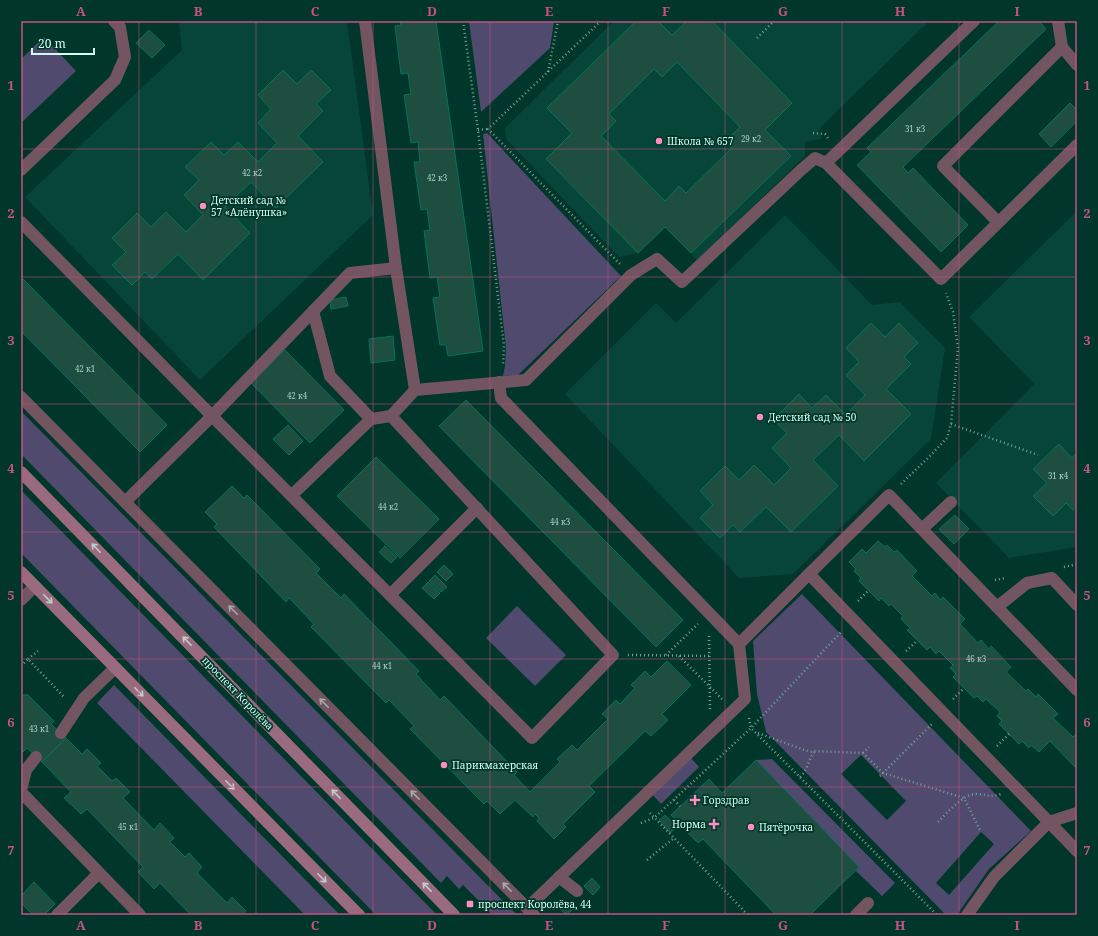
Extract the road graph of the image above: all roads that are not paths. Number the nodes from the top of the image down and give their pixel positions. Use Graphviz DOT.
graph roads {
  1 [pos="114,21"];
  2 [pos="364,21"];
  3 [pos="974,21"];
  4 [pos="1058,21"];
  5 [pos="1062,47"];
  6 [pos="1077,64"];
  7 [pos="1077,145"];
  8 [pos="826,163"];
  9 [pos="21,170"];
  10 [pos="21,222"];
  11 [pos="998,222"];
  12 [pos="396,268"];
  13 [pos="313,311"];
  14 [pos="499,382"];
  15 [pos="415,390"];
  16 [pos="21,397"];
  17 [pos="212,416"];
  18 [pos="392,416"];
  19 [pos="370,418"];
  20 [pos="21,472"];
  21 [pos="292,495"];
  22 [pos="125,502"];
  23 [pos="951,502"];
  24 [pos="477,508"];
  25 [pos="922,529"];
  26 [pos="21,572"];
  27 [pos="809,574"];
  28 [pos="35,586"];
  29 [pos="390,595"];
  30 [pos="21,600"];
  31 [pos="1077,605"];
  32 [pos="997,607"];
  33 [pos="739,644"];
  34 [pos="115,668"];
  35 [pos="1077,690"];
  36 [pos="61,734"];
  37 [pos="36,757"];
  38 [pos="21,791"];
  39 [pos="1077,813"];
  40 [pos="1049,822"];
  41 [pos="1077,851"];
  42 [pos="99,873"];
  43 [pos="559,877"];
  44 [pos="577,891"];
  45 [pos="868,903"];
  46 [pos="531,911"];
  47 [pos="57,915"];
  48 [pos="140,915"];
  49 [pos="358,915"];
  50 [pos="454,915"];
  51 [pos="856,915"];
  52 [pos="967,915"];
  1 -- 9 [label="street"];
  2 -- 12 [label="street"];
  3 -- 8 [label="street"];
  4 -- 5 [label="street"];
  5 -- 6 [label="street"];
  5 -- 11 [label="street"];
  7 -- 11 [label="street"];
  8 -- 11 [label="street"];
  8 -- 14 [label="street"];
  10 -- 17 [label="street"];
  12 -- 13 [label="street"];
  12 -- 15 [label="street"];
  13 -- 17 [label="street"];
  13 -- 19 [label="street"];
  14 -- 15 [label="street"];
  14 -- 33 [label="street"];
  15 -- 18 [label="street"];
  16 -- 22 [label="street"];
  17 -- 21 [label="street"];
  17 -- 22 [label="street"];
  18 -- 19 [label="street"];
  18 -- 24 [label="street"];
  19 -- 21 [label="street"];
  50 -- 20 [label="street, проспект Королёва, one-way"];
  21 -- 29 [label="street"];
  46 -- 22 [label="street, one-way"];
  23 -- 25 [label="street"];
  24 -- 29 [label="street"];
  24 -- 29 [label="street"];
  25 -- 27 [label="street"];
  25 -- 32 [label="street"];
  26 -- 28 [label="street"];
  27 -- 33 [label="street"];
  27 -- 40 [label="street"];
  28 -- 30 [label="street"];
  28 -- 34 [label="street, one-way"];
  31 -- 32 [label="street"];
  32 -- 35 [label="street"];
  33 -- 43 [label="street"];
  34 -- 36 [label="street"];
  34 -- 49 [label="street, one-way"];
  37 -- 38 [label="street"];
  38 -- 42 [label="street"];
  39 -- 40 [label="street"];
  40 -- 41 [label="street"];
  40 -- 52 [label="street"];
  42 -- 47 [label="street"];
  42 -- 48 [label="street"];
  43 -- 44 [label="street"];
  43 -- 46 [label="street"];
  45 -- 51 [label="street"];
}
